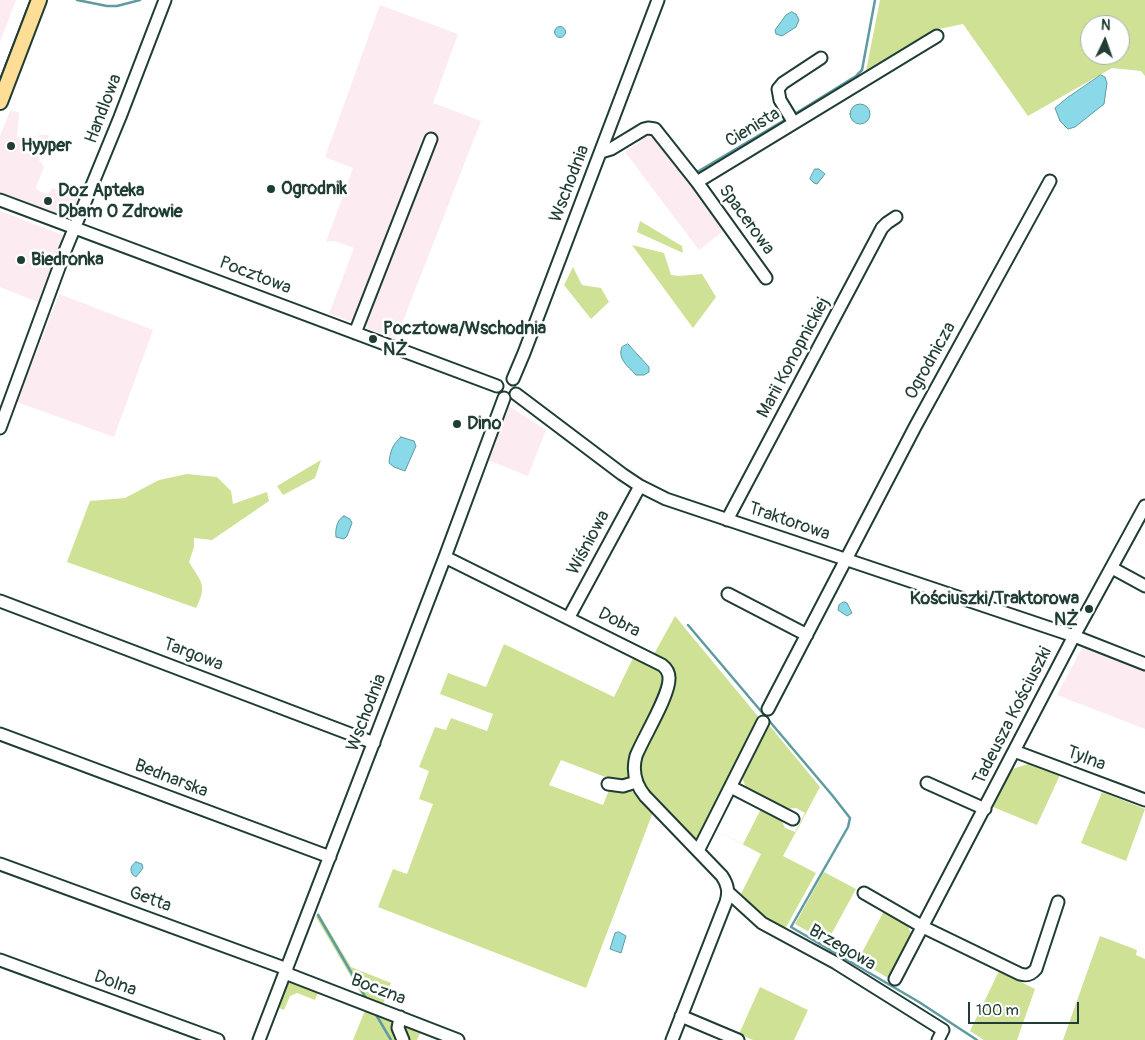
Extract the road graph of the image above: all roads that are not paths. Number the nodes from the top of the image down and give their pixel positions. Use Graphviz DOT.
graph roads {
  1 [pos="39,0"];
  2 [pos="165,0"];
  3 [pos="658,0"];
  4 [pos="937,36"];
  5 [pos="821,58"];
  6 [pos="0,102"];
  7 [pos="794,123"];
  8 [pos="431,139"];
  9 [pos="601,152"];
  10 [pos="1050,181"];
  11 [pos="697,182"];
  12 [pos="0,200"];
  13 [pos="896,217"];
  14 [pos="75,227"];
  15 [pos="766,278"];
  16 [pos="355,333"];
  17 [pos="513,379"];
  18 [pos="497,386"];
  19 [pos="516,394"];
  20 [pos="504,398"];
  21 [pos="0,428"];
  22 [pos="640,486"];
  23 [pos="1145,506"];
  24 [pos="728,520"];
  25 [pos="1141,524"];
  26 [pos="445,557"];
  27 [pos="845,560"];
  28 [pos="1112,568"];
  29 [pos="1145,586"];
  30 [pos="728,594"];
  31 [pos="0,600"];
  32 [pos="568,617"];
  33 [pos="807,635"];
  34 [pos="1074,636"];
  35 [pos="1145,664"];
  36 [pos="768,709"];
  37 [pos="763,722"];
  38 [pos="0,734"];
  39 [pos="374,743"];
  40 [pos="1014,751"];
  41 [pos="636,782"];
  42 [pos="927,783"];
  43 [pos="608,784"];
  44 [pos="731,787"];
  45 [pos="1145,800"];
  46 [pos="985,809"];
  47 [pos="793,819"];
  48 [pos="698,851"];
  49 [pos="330,857"];
  50 [pos="0,864"];
  51 [pos="728,892"];
  52 [pos="864,893"];
  53 [pos="1058,902"];
  54 [pos="922,927"];
  55 [pos="0,960"];
  56 [pos="286,971"];
  57 [pos="895,979"];
  58 [pos="681,1016"];
  59 [pos="400,1017"];
  60 [pos="941,1035"];
  61 [pos="218,1040"];
  62 [pos="260,1040"];
  63 [pos="403,1040"];
  64 [pos="458,1040"];
  65 [pos="672,1040"];
  66 [pos="738,1040"];
  1 -- 6 [label="main road"];
  2 -- 14 [label="street, Handlowa"];
  3 -- 9 [label="street, Wschodnia"];
  4 -- 7 [label="street, Cienista"];
  5 -- 7 [label="street"];
  7 -- 11 [label="street, Cienista"];
  8 -- 16 [label="street"];
  9 -- 11 [label="street"];
  9 -- 17 [label="street, Wschodnia"];
  10 -- 27 [label="street, Ogrodnicza"];
  11 -- 15 [label="street, Spacerowa"];
  12 -- 14 [label="street, Pocztowa"];
  13 -- 24 [label="street, Marii Konopnickiej"];
  14 -- 16 [label="street, Pocztowa"];
  14 -- 21 [label="street, Handlowa"];
  16 -- 18 [label="street, Pocztowa"];
  17 -- 18 [label="street"];
  17 -- 19 [label="street"];
  18 -- 20 [label="street"];
  19 -- 20 [label="street"];
  19 -- 22 [label="street, Traktorowa"];
  20 -- 26 [label="street, Wschodnia"];
  22 -- 24 [label="street, Traktorowa"];
  22 -- 32 [label="street, Wiśniowa"];
  23 -- 25 [label="street, Tadeusza Kościuszki"];
  24 -- 27 [label="street, Traktorowa"];
  25 -- 28 [label="street, Tadeusza Kościuszki"];
  26 -- 32 [label="street, Dobra"];
  26 -- 39 [label="street, Wschodnia"];
  27 -- 33 [label="street, Ogrodnicza"];
  27 -- 34 [label="street, Traktorowa"];
  28 -- 29 [label="street"];
  28 -- 34 [label="street, Tadeusza Kościuszki"];
  30 -- 33 [label="street"];
  31 -- 39 [label="street, Targowa"];
  32 -- 41 [label="street, Dobra"];
  33 -- 36 [label="street, Ogrodnicza"];
  34 -- 35 [label="street, Traktorowa"];
  34 -- 40 [label="street, Tadeusza Kościuszki"];
  37 -- 44 [label="street"];
  38 -- 49 [label="street, Bednarska"];
  39 -- 49 [label="street, Wschodnia"];
  40 -- 45 [label="street, Tylna"];
  40 -- 46 [label="street, Tadeusza Kościuszki"];
  41 -- 43 [label="street"];
  41 -- 48 [label="street"];
  42 -- 46 [label="street"];
  44 -- 47 [label="street"];
  44 -- 48 [label="street"];
  46 -- 54 [label="street, Tadeusza Kościuszki"];
  48 -- 51 [label="street"];
  49 -- 56 [label="street, Wschodnia"];
  50 -- 56 [label="street, Getta"];
  51 -- 58 [label="street"];
  51 -- 60 [label="street, Brzegowa"];
  52 -- 54 [label="street"];
  53 -- 54 [label="street"];
  54 -- 57 [label="street, Tadeusza Kościuszki"];
  55 -- 61 [label="street, Dolna"];
  56 -- 59 [label="street, Boczna"];
  56 -- 62 [label="street, Wschodnia"];
  58 -- 65 [label="street"];
  58 -- 66 [label="street"];
  59 -- 63 [label="street"];
  59 -- 64 [label="street, Boczna"];
}
